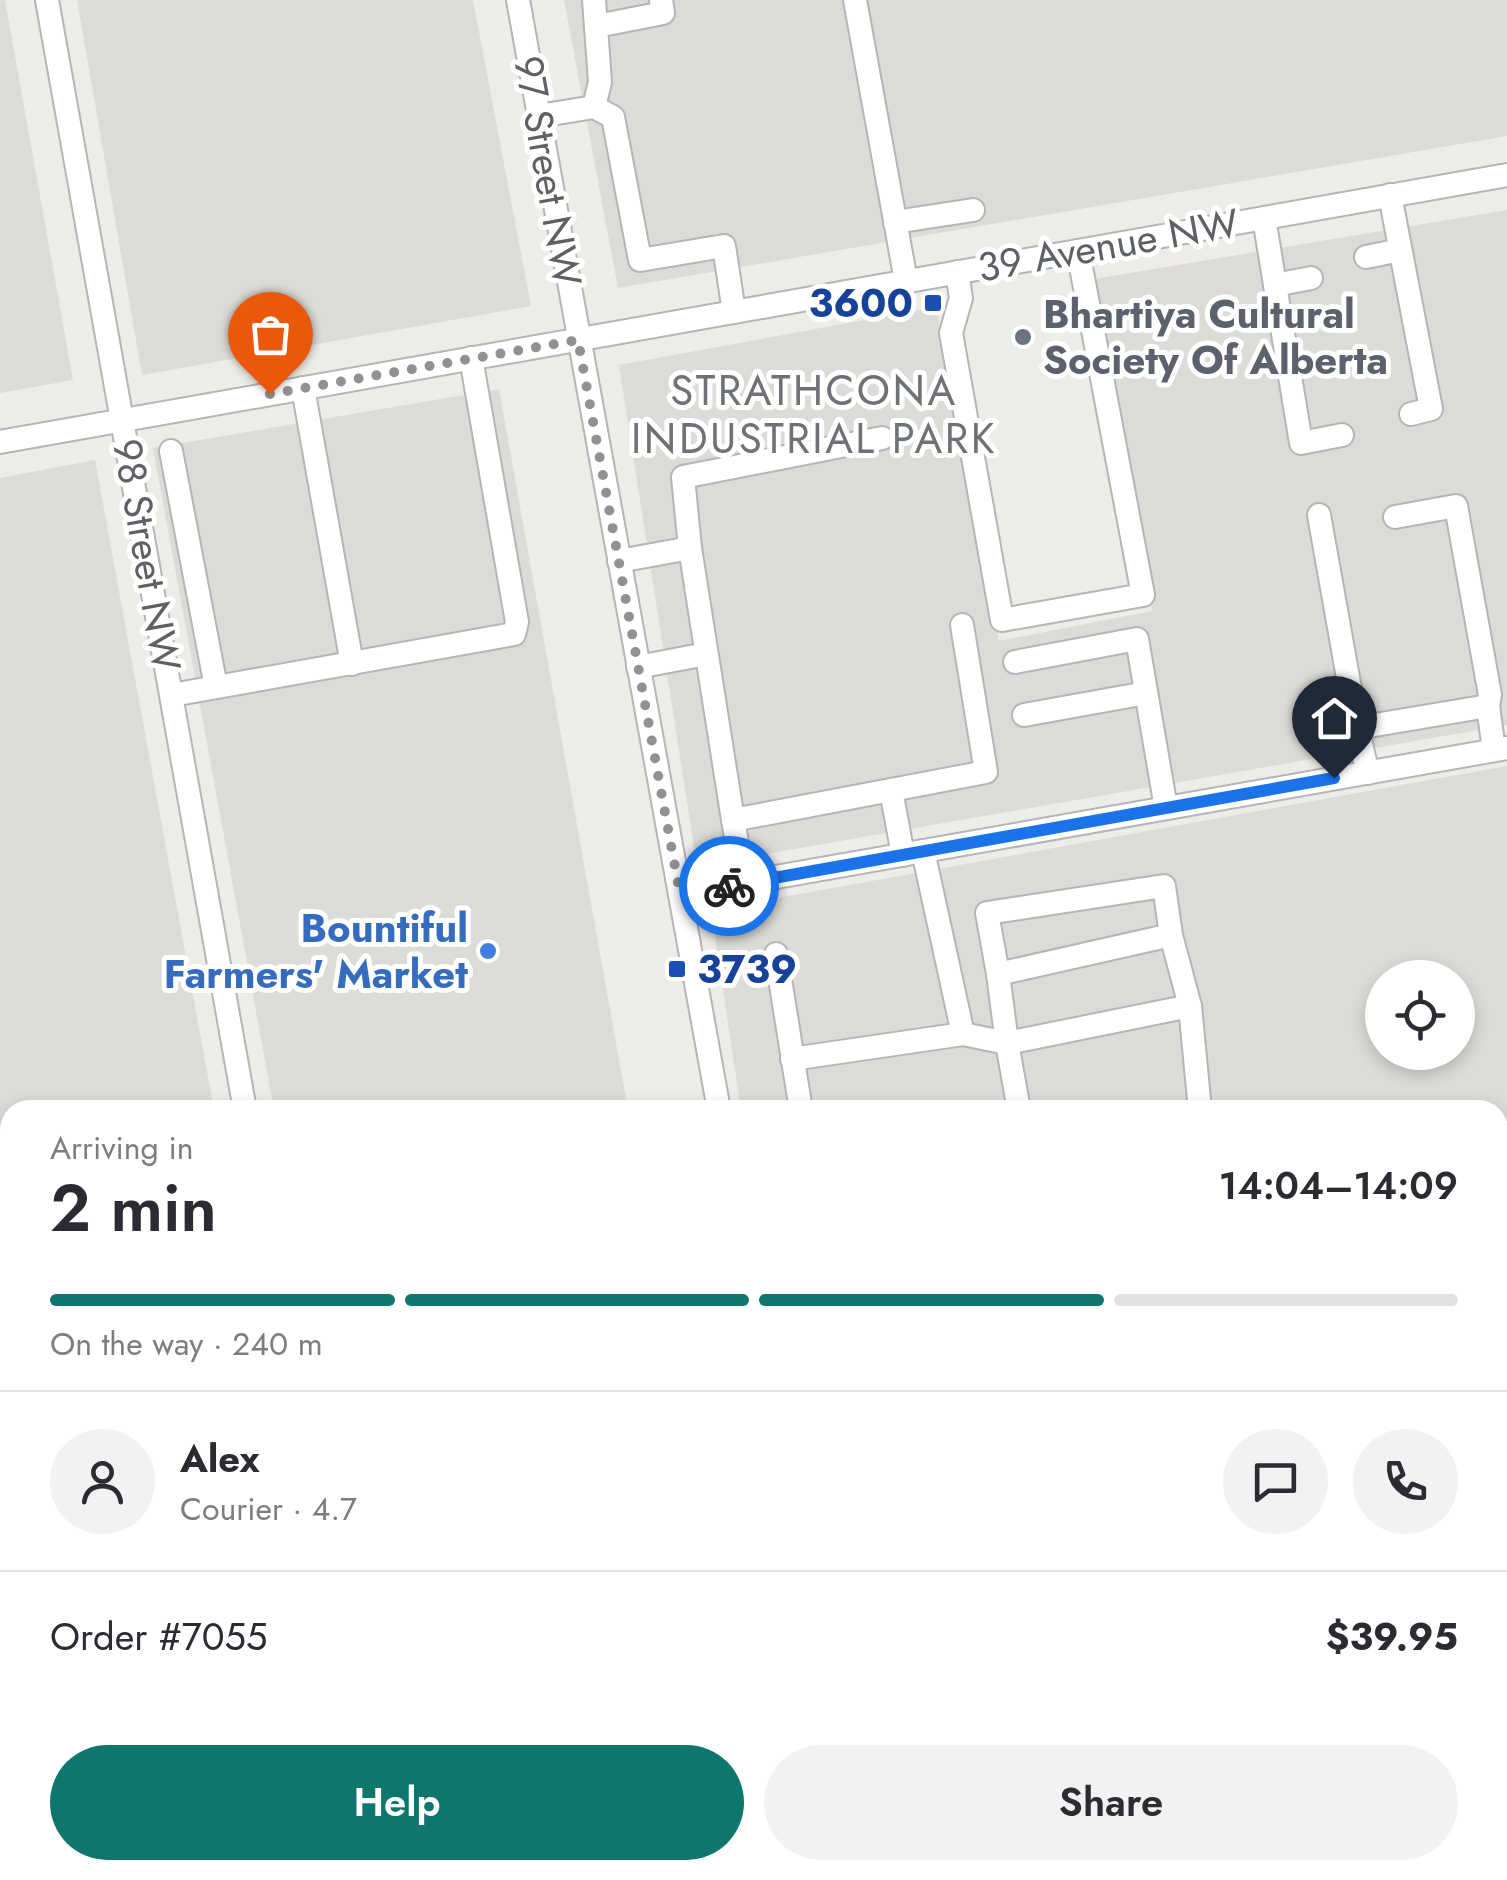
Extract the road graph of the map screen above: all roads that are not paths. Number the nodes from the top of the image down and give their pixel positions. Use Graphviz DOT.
graph roads {
  1 [pos="47,0"];
  2 [pos="518,0"];
  3 [pos="594,0"];
  4 [pos="661,0"];
  5 [pos="855,0"];
  6 [pos="597,26"];
  7 [pos="594,107"];
  8 [pos="538,116"];
  9 [pos="1507,174"];
  10 [pos="1390,195"];
  11 [pos="973,210"];
  12 [pos="1264,218"];
  13 [pos="895,222"];
  14 [pos="1400,250"];
  15 [pos="1078,251"];
  16 [pos="1366,257"];
  17 [pos="956,272"];
  18 [pos="1311,278"];
  19 [pos="906,281"];
  20 [pos="1276,285"];
  21 [pos="734,312"];
  22 [pos="578,340"];
  23 [pos="471,358"];
  24 [pos="303,388"];
  25 [pos="1411,414"];
  26 [pos="123,420"];
  27 [pos="1342,435"];
  28 [pos="882,438"];
  29 [pos="0,442"];
  30 [pos="172,451"];
  31 [pos="178,482"];
  32 [pos="136,490"];
  33 [pos="1319,515"];
  34 [pos="1396,517"];
  35 [pos="690,548"];
  36 [pos="619,561"];
  37 [pos="962,625"];
  38 [pos="706,654"];
  39 [pos="1015,662"];
  40 [pos="352,664"];
  41 [pos="638,668"];
  42 [pos="216,687"];
  43 [pos="1146,693"];
  44 [pos="172,695"];
  45 [pos="1488,706"];
  46 [pos="1024,715"];
  47 [pos="1358,728"];
  48 [pos="1500,749"];
  49 [pos="1368,772"];
  50 [pos="891,790"];
  51 [pos="1166,808"];
  52 [pos="733,820"];
  53 [pos="913,853"];
  54 [pos="744,883"];
  55 [pos="680,894"];
  56 [pos="1171,934"];
  57 [pos="776,954"];
  58 [pos="998,974"];
  59 [pos="1190,1006"];
  60 [pos="963,1034"];
  61 [pos="1007,1043"];
  62 [pos="792,1060"];
  63 [pos="243,1100"];
  64 [pos="717,1100"];
  65 [pos="799,1100"];
  66 [pos="1017,1100"];
  67 [pos="1199,1100"];
  1 -- 26 [label="street, 98 Street NW"];
  2 -- 8 [label="street, 97 Street NW"];
  3 -- 6 [label="street"];
  4 -- 6 [label="street"];
  5 -- 13 [label="street"];
  6 -- 7 [label="street"];
  7 -- 8 [label="street"];
  7 -- 21 [label="street"];
  8 -- 22 [label="street, 97 Street NW"];
  9 -- 10 [label="street, 39 Avenue NW"];
  10 -- 12 [label="street, 39 Avenue NW"];
  10 -- 14 [label="street"];
  11 -- 13 [label="street"];
  12 -- 15 [label="street, 39 Avenue NW"];
  12 -- 20 [label="street"];
  13 -- 19 [label="street"];
  14 -- 16 [label="street"];
  14 -- 25 [label="street"];
  15 -- 17 [label="street, 39 Avenue NW"];
  15 -- 17 [label="street"];
  17 -- 19 [label="street, 39 Avenue NW"];
  18 -- 20 [label="street"];
  19 -- 21 [label="street, 39 Avenue NW"];
  20 -- 27 [label="street"];
  21 -- 22 [label="street, 39 Avenue NW"];
  22 -- 23 [label="street, 39 Avenue NW"];
  22 -- 36 [label="street, 97 Street NW"];
  23 -- 24 [label="street, 39 Avenue NW"];
  23 -- 40 [label="street"];
  24 -- 26 [label="street, 39 Avenue NW"];
  24 -- 40 [label="street"];
  26 -- 29 [label="street, 39 Avenue NW"];
  26 -- 32 [label="street, 98 Street NW"];
  28 -- 35 [label="street"];
  30 -- 31 [label="street"];
  31 -- 32 [label="street"];
  31 -- 42 [label="street"];
  32 -- 44 [label="street, 98 Street NW"];
  33 -- 47 [label="street"];
  34 -- 45 [label="street"];
  35 -- 36 [label="street"];
  35 -- 38 [label="street"];
  36 -- 41 [label="street, 97 Street NW"];
  37 -- 50 [label="street"];
  38 -- 41 [label="street"];
  38 -- 52 [label="street"];
  39 -- 43 [label="street"];
  40 -- 42 [label="street"];
  41 -- 55 [label="street, 97 Street NW"];
  42 -- 44 [label="street"];
  43 -- 46 [label="street"];
  43 -- 51 [label="street"];
  44 -- 63 [label="street, 98 Street NW"];
  45 -- 47 [label="street"];
  45 -- 48 [label="street"];
  47 -- 49 [label="street"];
  48 -- 49 [label="street"];
  49 -- 51 [label="street"];
  50 -- 52 [label="street"];
  50 -- 53 [label="street"];
  51 -- 53 [label="street"];
  52 -- 54 [label="street"];
  53 -- 54 [label="street"];
  53 -- 60 [label="street"];
  54 -- 55 [label="street"];
  55 -- 64 [label="street, 97 Street NW"];
  56 -- 58 [label="street"];
  56 -- 58 [label="street"];
  56 -- 59 [label="street"];
  57 -- 62 [label="street"];
  58 -- 61 [label="street"];
  59 -- 61 [label="street"];
  59 -- 67 [label="street"];
  60 -- 61 [label="street"];
  60 -- 62 [label="street"];
  61 -- 66 [label="street"];
  62 -- 65 [label="street"];
}
